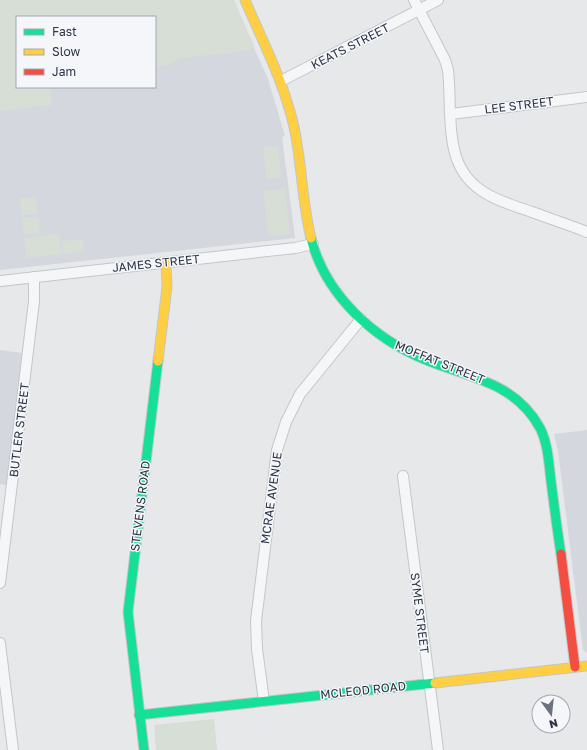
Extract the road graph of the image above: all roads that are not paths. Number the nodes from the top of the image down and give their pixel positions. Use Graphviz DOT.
graph roads {
  1 [pos="245,0"];
  2 [pos="414,0"];
  3 [pos="438,0"];
  4 [pos="419,10"];
  5 [pos="281,81"];
  6 [pos="587,97"];
  7 [pos="451,114"];
  8 [pos="587,232"];
  9 [pos="313,244"];
  10 [pos="166,262"];
  11 [pos="34,277"];
  12 [pos="0,281"];
  13 [pos="361,319"];
  14 [pos="403,476"];
  15 [pos="0,582"];
  16 [pos="0,643"];
  17 [pos="587,666"];
  18 [pos="575,667"];
  19 [pos="429,683"];
  20 [pos="264,701"];
  21 [pos="139,715"];
  22 [pos="13,750"];
  23 [pos="144,750"];
  24 [pos="438,750"];
  1 -- 5 [label="street, MOFFAT STREET"];
  2 -- 4 [label="street"];
  3 -- 4 [label="street, KEATS STREET"];
  4 -- 5 [label="street, KEATS STREET"];
  4 -- 7 [label="street"];
  5 -- 9 [label="street, MOFFAT STREET"];
  6 -- 7 [label="street, LEE STREET"];
  7 -- 8 [label="street"];
  9 -- 10 [label="street, JAMES STREET"];
  9 -- 13 [label="street, MOFFAT STREET"];
  10 -- 11 [label="street, JAMES STREET"];
  10 -- 21 [label="street, STEVENS ROAD"];
  11 -- 12 [label="street, JAMES STREET"];
  11 -- 15 [label="street, BUTLER STREET"];
  13 -- 18 [label="street, MOFFAT STREET"];
  13 -- 20 [label="street, MCRAE AVENUE"];
  14 -- 19 [label="street, SYME STREET"];
  16 -- 22 [label="street"];
  17 -- 18 [label="street, MCLEOD ROAD"];
  18 -- 19 [label="street, MCLEOD ROAD"];
  19 -- 20 [label="street, MCLEOD ROAD"];
  19 -- 24 [label="street, SYME STREET"];
  20 -- 21 [label="street, MCLEOD ROAD"];
  21 -- 23 [label="street, STEVENS ROAD"];
}
